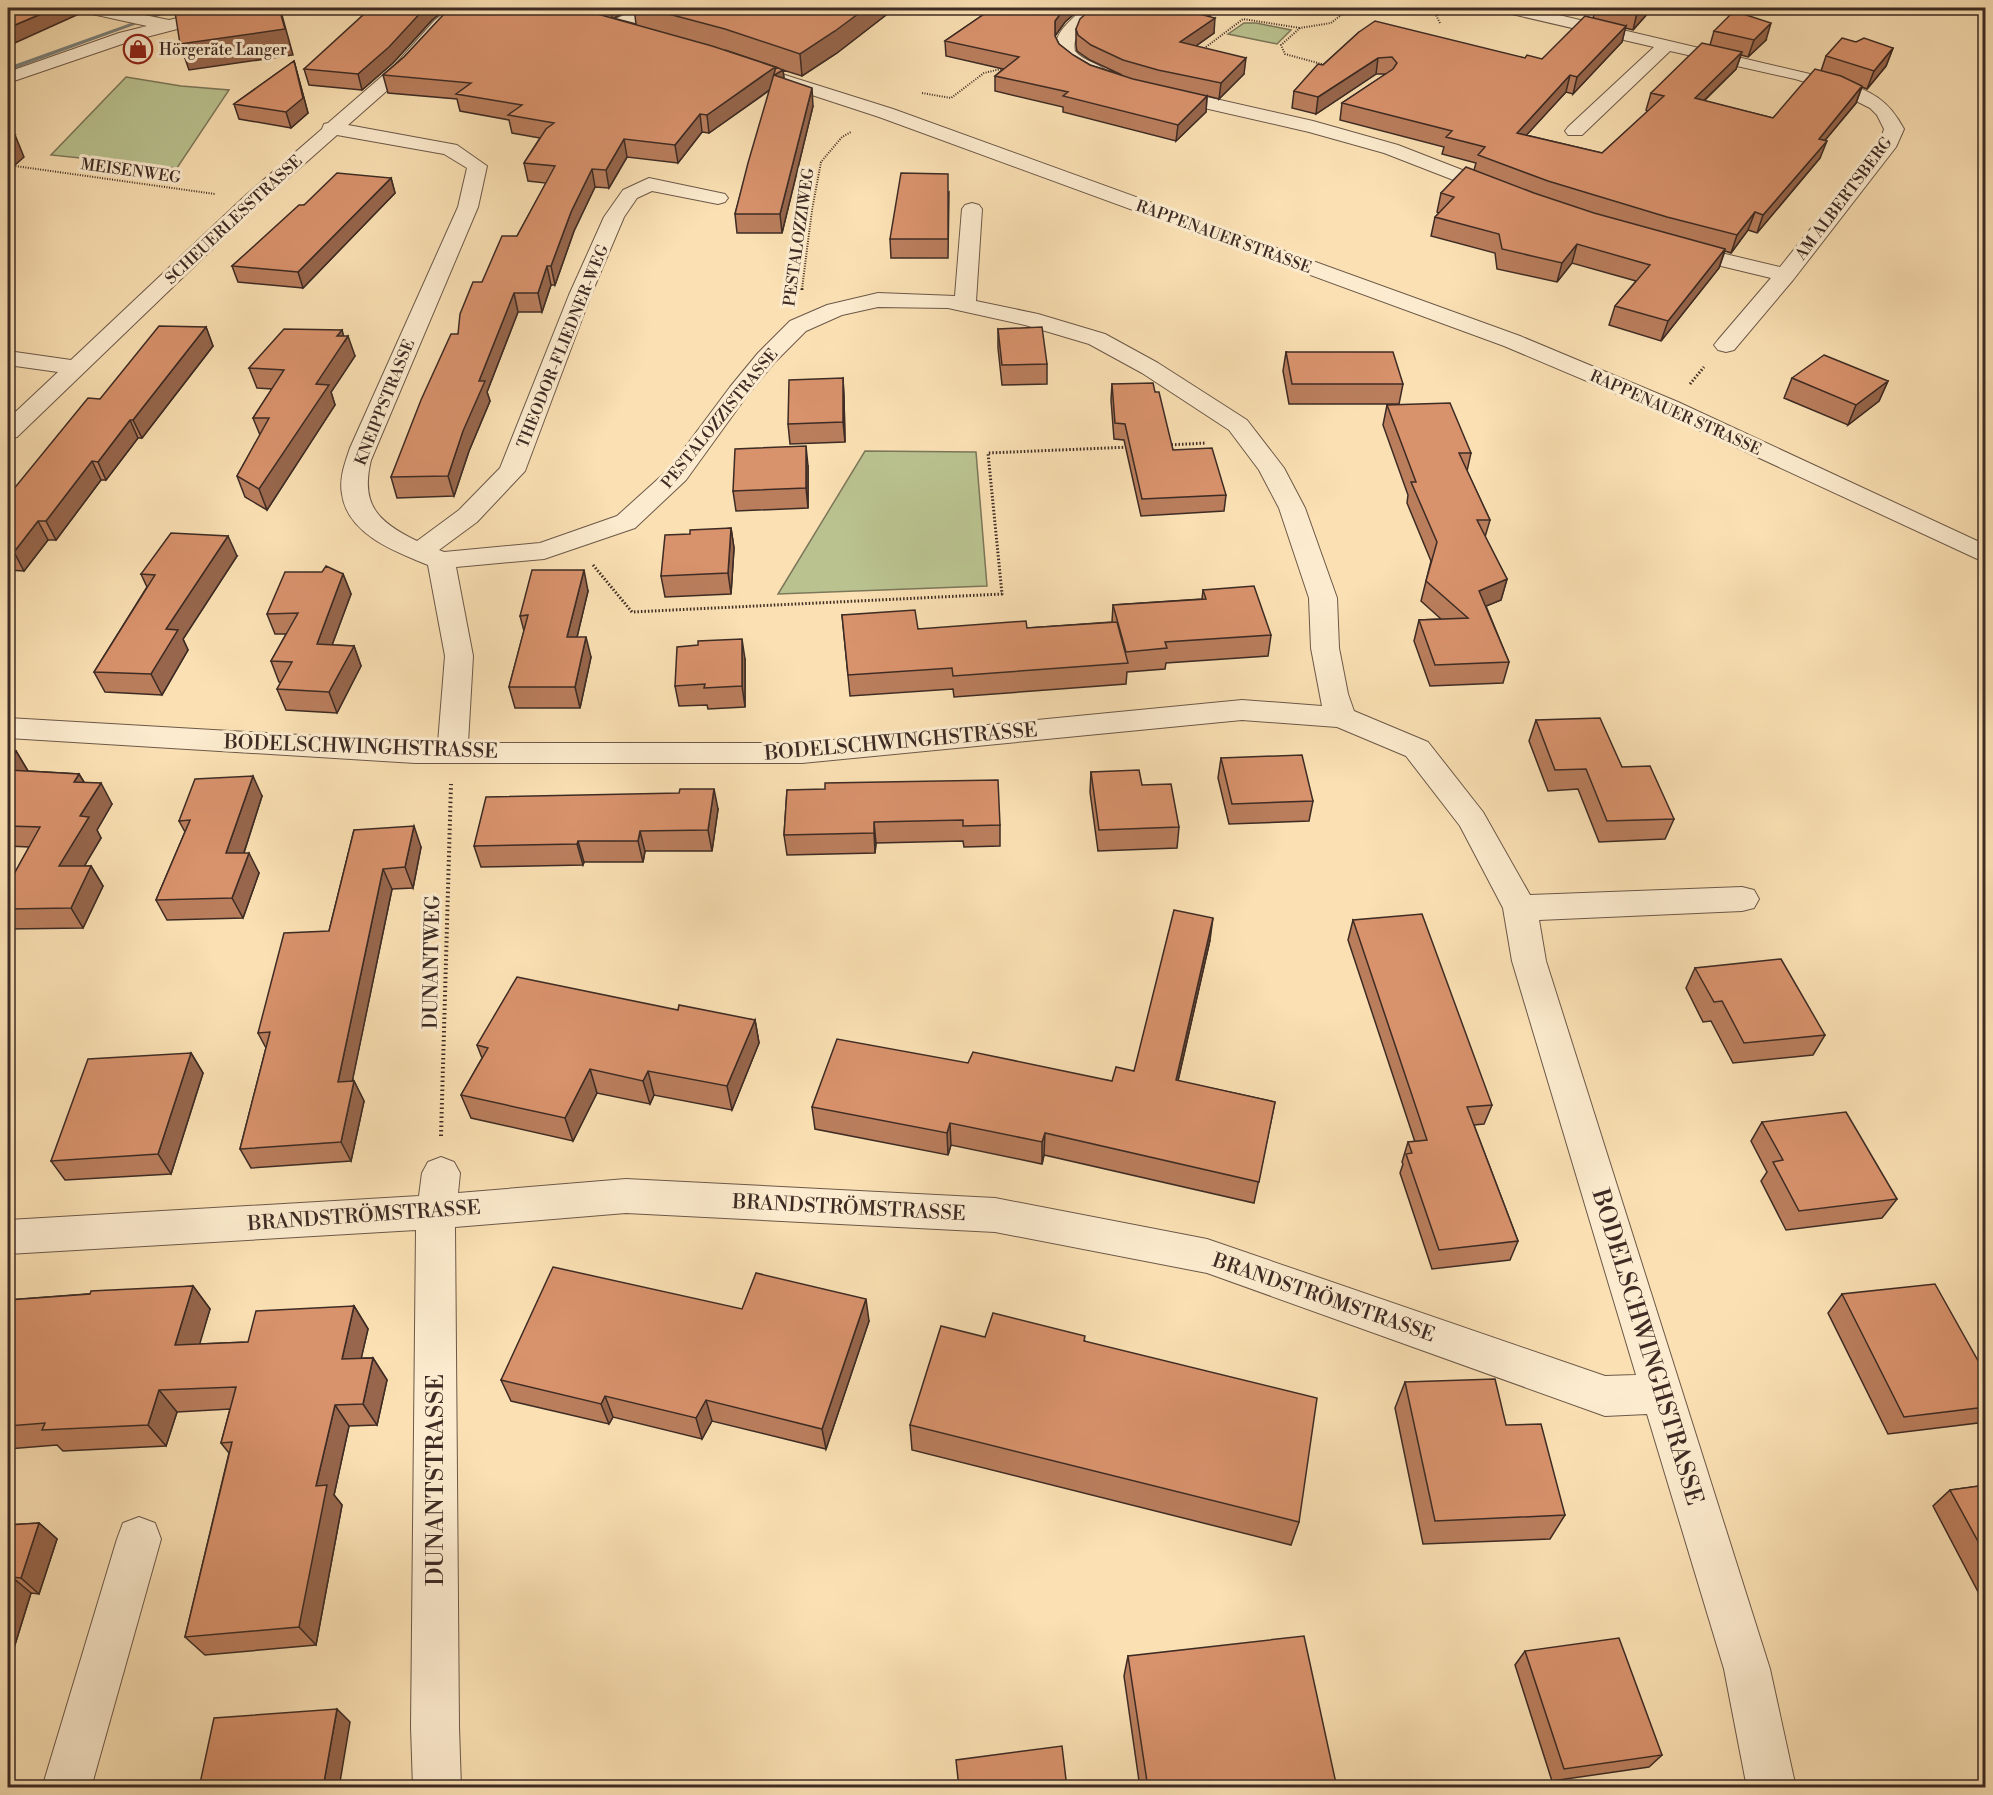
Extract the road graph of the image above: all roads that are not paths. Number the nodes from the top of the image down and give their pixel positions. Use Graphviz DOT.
graph roads {
  1 [pos="97,8"];
  2 [pos="237,8"];
  3 [pos="460,8"];
  4 [pos="652,8"];
  5 [pos="1094,8"];
  6 [pos="1509,8"];
  7 [pos="593,20"];
  8 [pos="170,26"];
  9 [pos="615,26"];
  10 [pos="644,34"];
  11 [pos="1665,46"];
  12 [pos="755,70"];
  13 [pos="8,78"];
  14 [pos="1122,81"];
  15 [pos="1148,89"];
  16 [pos="1330,115"];
  17 [pos="1313,127"];
  18 [pos="331,128"];
  19 [pos="1575,131"];
  20 [pos="1516,197"];
  21 [pos="718,198"];
  22 [pos="972,209"];
  23 [pos="1665,245"];
  24 [pos="1785,275"];
  25 [pos="965,304"];
  26 [pos="1726,345"];
  27 [pos="8,358"];
  28 [pos="74,367"];
  29 [pos="8,432"];
  30 [pos="1986,555"];
  31 [pos="430,556"];
  32 [pos="1341,717"];
  33 [pos="8,728"];
  34 [pos="452,752"];
  35 [pos="1742,899"];
  36 [pos="1520,908"];
  37 [pos="438,1192"];
  38 [pos="8,1238"];
  39 [pos="1664,1394"];
  40 [pos="139,1539"];
  41 [pos="66,1788"];
  42 [pos="437,1788"];
  43 [pos="1773,1788"];
  1 -- 8 [label="street"];
  2 -- 8 [label="street"];
  3 -- 18 [label="street, SCHEUERLESSTRASSE"];
  4 -- 9 [label="street"];
  5 -- 14 [label="street"];
  6 -- 11 [label="street, AM ALBERTSBERG"];
  7 -- 9 [label="street"];
  8 -- 13 [label="street"];
  9 -- 10 [label="street"];
  11 -- 19 [label="street"];
  11 -- 24 [label="street, AM ALBERTSBERG"];
  12 -- 30 [label="street, RAPPENAUER STRASSE"];
  15 -- 17 [label="street"];
  16 -- 17 [label="street"];
  17 -- 20 [label="street"];
  18 -- 28 [label="street, SCHEUERLESSTRASSE"];
  18 -- 31 [label="street, KNEIPPSTRASSE"];
  21 -- 31 [label="street, THEODOR-FLIEDNER-WEG"];
  22 -- 25 [label="street"];
  23 -- 24 [label="street"];
  24 -- 26 [label="street, AM ALBERTSBERG"];
  25 -- 31 [label="street, PESTALOZZISTRASSE"];
  25 -- 32 [label="street, PESTALOZZISTRASSE"];
  27 -- 28 [label="street"];
  28 -- 29 [label="street, SCHEUERLESSTRASSE"];
  31 -- 34 [label="street"];
  32 -- 34 [label="street, BODELSCHWINGHSTRASSE"];
  32 -- 36 [label="street, BODELSCHWINGHSTRASSE"];
  33 -- 34 [label="street, BODELSCHWINGHSTRASSE"];
  35 -- 36 [label="street"];
  36 -- 39 [label="street, BODELSCHWINGHSTRASSE"];
  37 -- 38 [label="street, BRANDSTRÖMSTRASSE"];
  37 -- 39 [label="street, BRANDSTRÖMSTRASSE"];
  37 -- 42 [label="street, DUNANTSTRASSE"];
  39 -- 43 [label="street, BODELSCHWINGHSTRASSE"];
  40 -- 41 [label="street"];
}
